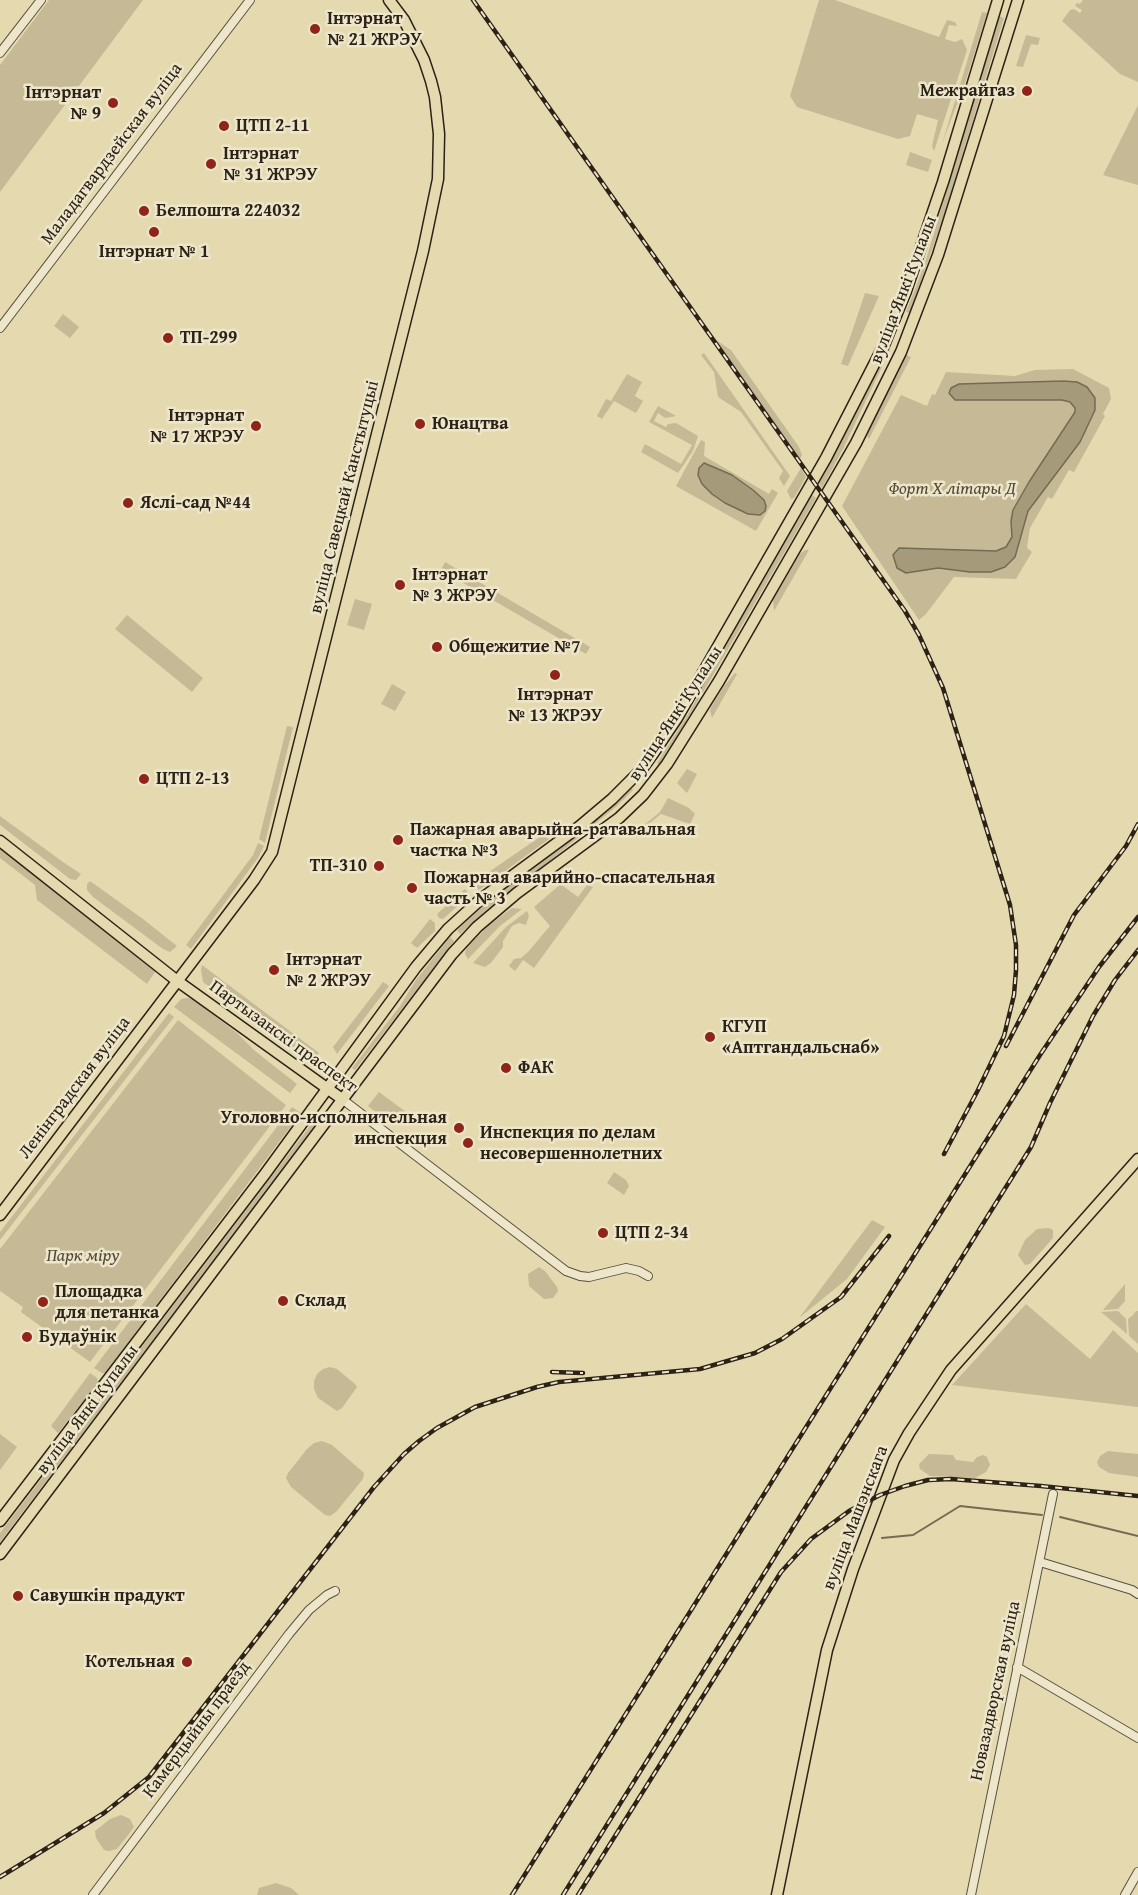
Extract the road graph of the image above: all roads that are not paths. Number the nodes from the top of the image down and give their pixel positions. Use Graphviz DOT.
graph roads {
  1 [pos="41,0"];
  2 [pos="250,0"];
  3 [pos="389,0"];
  4 [pos="998,0"];
  5 [pos="1018,0"];
  6 [pos="0,53"];
  7 [pos="0,328"];
  8 [pos="891,329"];
  9 [pos="908,336"];
  10 [pos="642,769"];
  11 [pos="656,780"];
  12 [pos="0,841"];
  13 [pos="176,980"];
  14 [pos="327,1088"];
  15 [pos="342,1099"];
  16 [pos="1138,1159"];
  17 [pos="0,1215"];
  18 [pos="648,1276"];
  19 [pos="1053,1494"];
  20 [pos="0,1521"];
  21 [pos="0,1554"];
  22 [pos="1040,1562"];
  23 [pos="335,1591"];
  24 [pos="1138,1594"];
  25 [pos="1017,1667"];
  26 [pos="1138,1738"];
  27 [pos="1138,1872"];
  28 [pos="93,1895"];
  29 [pos="777,1895"];
  30 [pos="971,1895"];
  31 [pos="1125,1895"];
  1 -- 6 [label="street"];
  2 -- 7 [label="street, Маладагвардзейская вуліца"];
  3 -- 13 [label="main road, вуліца Савецкай Канстытуцыі"];
  4 -- 8 [label="main road, вуліца Янкі Купалы"];
  5 -- 9 [label="main road, вуліца Янкі Купалы"];
  8 -- 9 [label="main road"];
  8 -- 10 [label="main road, вуліца Янкі Купалы"];
  9 -- 11 [label="main road, вуліца Янкі Купалы"];
  10 -- 11 [label="main road"];
  10 -- 14 [label="main road, вуліца Янкі Купалы"];
  11 -- 15 [label="main road, вуліца Янкі Купалы"];
  12 -- 13 [label="main road, Партызанскі праспект"];
  13 -- 14 [label="main road, Партызанскі праспект"];
  13 -- 17 [label="main road, Ленінградская вуліца"];
  14 -- 15 [label="main road, Партызанскі праспект"];
  14 -- 20 [label="main road, вуліца Янкі Купалы"];
  15 -- 18 [label="street, Партызанскі праспект"];
  15 -- 21 [label="main road, вуліца Янкі Купалы"];
  16 -- 29 [label="main road, вуліца Машэнскага"];
  19 -- 22 [label="street, Новазадворская вуліца"];
  22 -- 24 [label="street"];
  22 -- 25 [label="street, Новазадворская вуліца"];
  23 -- 28 [label="street, Камерцыйны праезд"];
  25 -- 26 [label="street"];
  25 -- 30 [label="street, Новазадворская вуліца"];
  27 -- 31 [label="street"];
}
